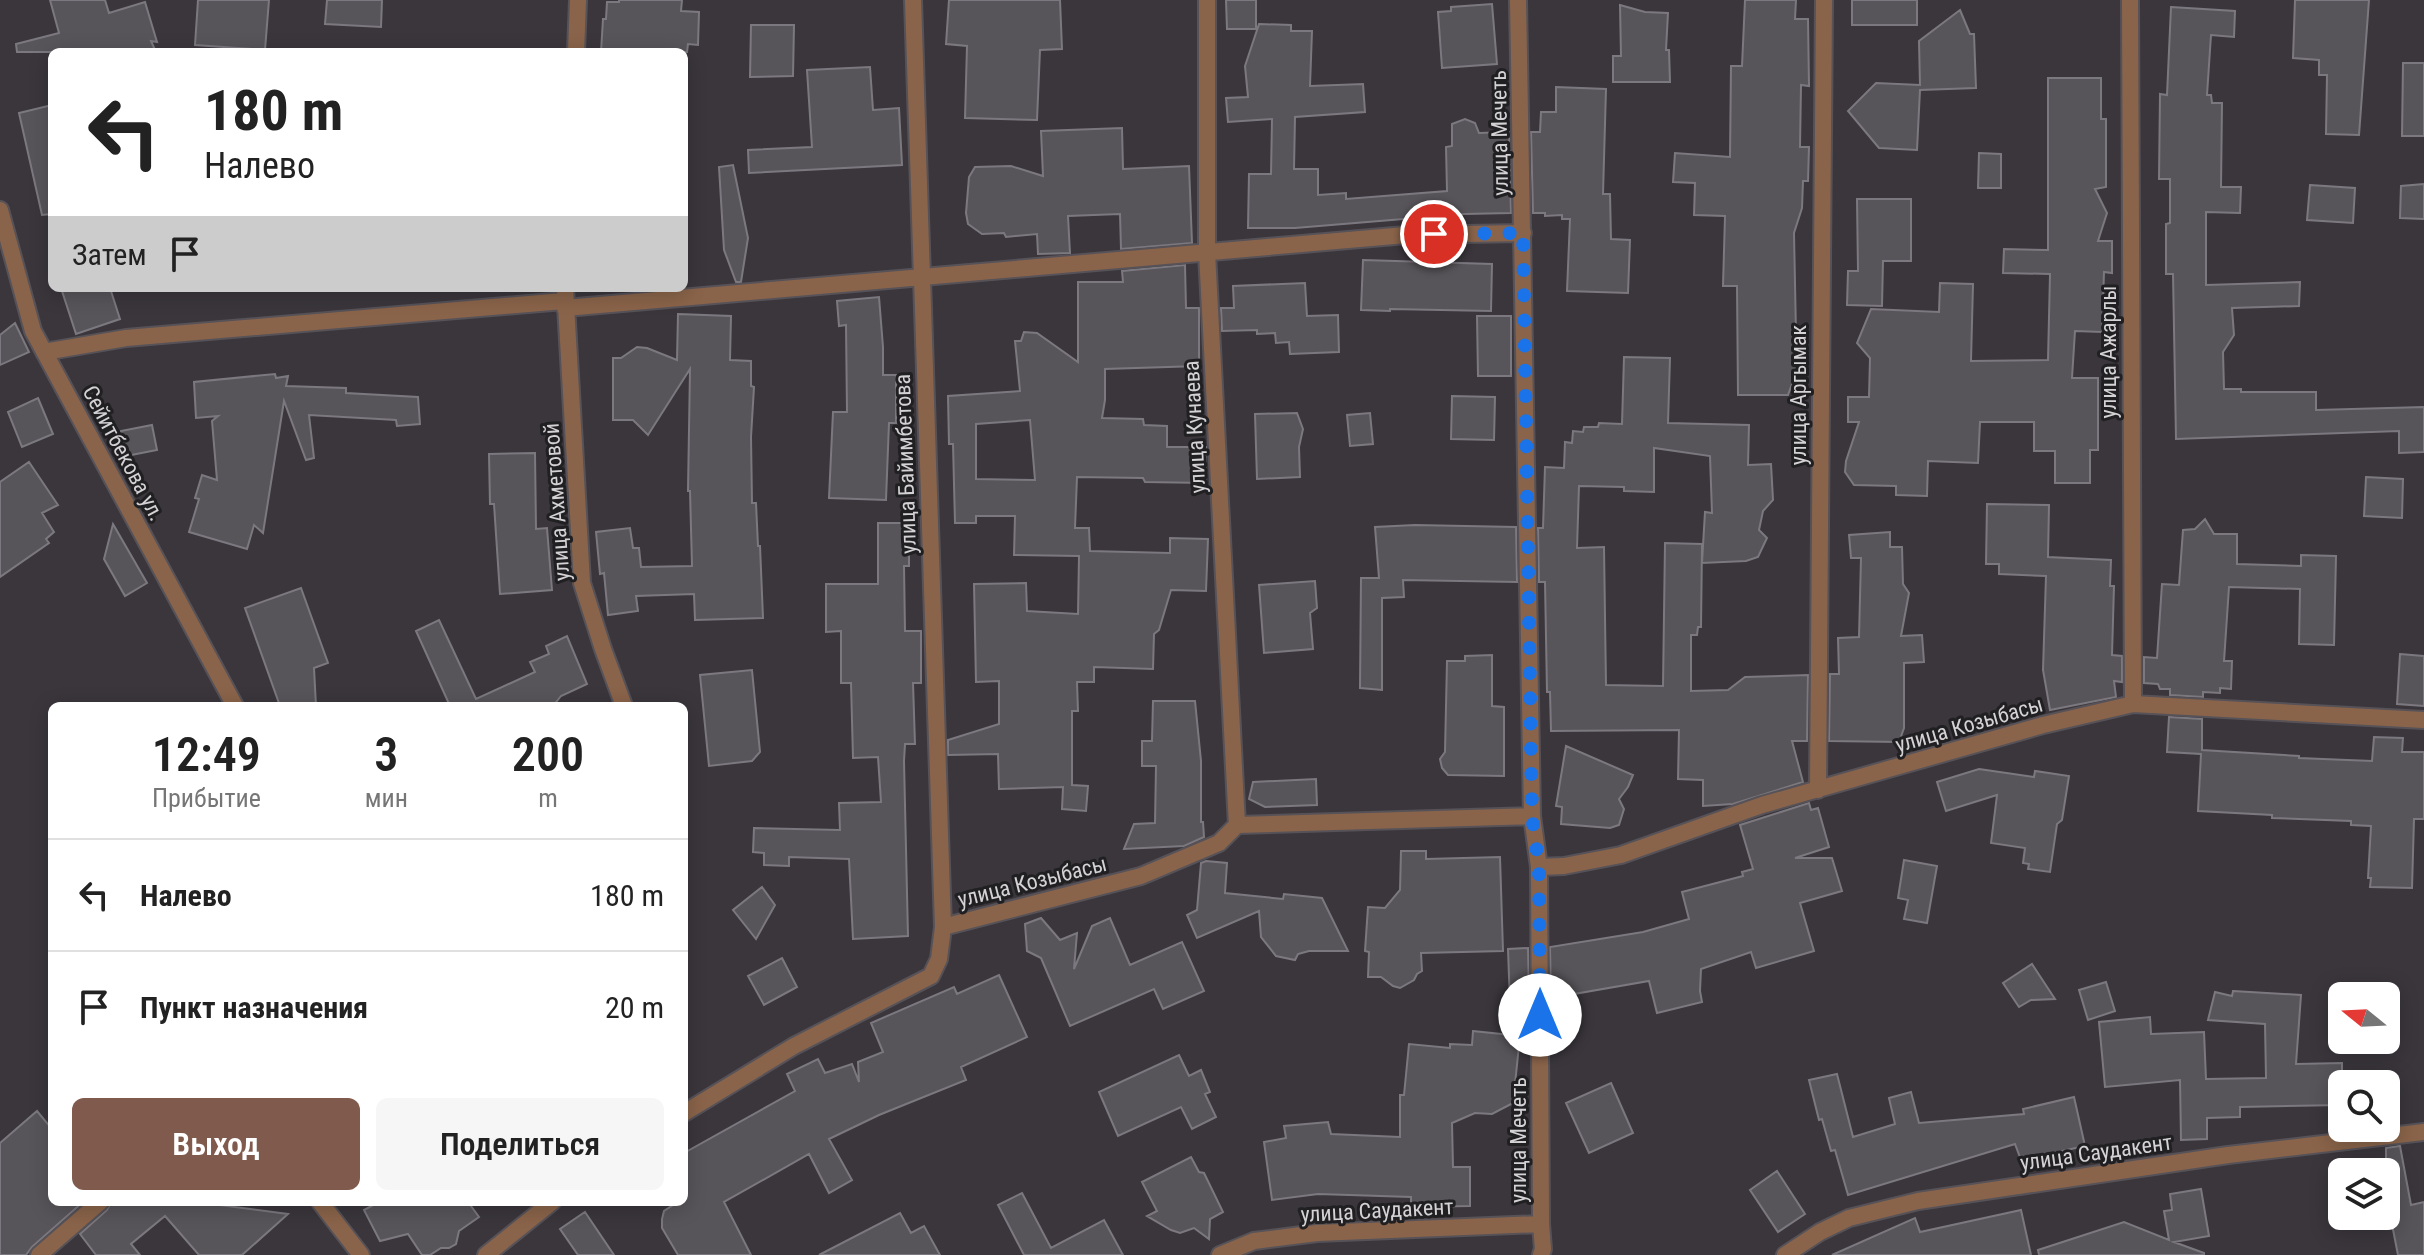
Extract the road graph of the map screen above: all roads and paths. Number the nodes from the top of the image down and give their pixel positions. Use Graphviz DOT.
graph roads {
  1 [pos="578,0"];
  2 [pos="913,0"];
  3 [pos="1207,0"];
  4 [pos="1518,0"];
  5 [pos="1824,0"];
  6 [pos="2130,0"];
  7 [pos="576,48"];
  8 [pos="0,210"];
  9 [pos="1523,233"];
  10 [pos="1207,253"];
  11 [pos="921,276"];
  12 [pos="688,291"];
  13 [pos="673,292"];
  14 [pos="565,299"];
  15 [pos="44,352"];
  16 [pos="233,702"];
  17 [pos="623,702"];
  18 [pos="2133,704"];
  19 [pos="2424,720"];
  20 [pos="1818,790"];
  21 [pos="1532,816"];
  22 [pos="1237,825"];
  23 [pos="1539,867"];
  24 [pos="943,927"];
  25 [pos="688,1111"];
  26 [pos="2424,1132"];
  27 [pos="95,1206"];
  28 [pos="323,1206"];
  29 [pos="532,1208"];
  30 [pos="1541,1224"];
  31 [pos="1542,1253"];
  32 [pos="39,1255"];
  33 [pos="361,1255"];
  34 [pos="486,1255"];
  35 [pos="1220,1255"];
  36 [pos="1785,1255"];
  1 -- 7 [label="street"];
  2 -- 11 [label="street, улица Байимбетова"];
  3 -- 10 [label="street, улица Кунаева"];
  4 -- 9 [label="street, улица Мечеть"];
  5 -- 20 [label="street, улица Аргымак"];
  6 -- 18 [label="street, улица Ажарлы"];
  8 -- 15 [label="street, Сейитбекова ул."];
  9 -- 10 [label="street"];
  9 -- 21 [label="street, улица Мечеть"];
  10 -- 11 [label="street"];
  10 -- 22 [label="street, улица Кунаева"];
  11 -- 12 [label="street"];
  11 -- 24 [label="street, улица Байимбетова"];
  13 -- 14 [label="street"];
  14 -- 15 [label="street"];
  14 -- 17 [label="street, улица Ахметовой"];
  15 -- 16 [label="street, Сейитбекова ул."];
  18 -- 19 [label="street, улица Козыбасы"];
  18 -- 20 [label="street, улица Козыбасы"];
  20 -- 23 [label="street, улица Козыбасы"];
  21 -- 22 [label="street"];
  21 -- 23 [label="street, улица Мечеть"];
  22 -- 24 [label="street, улица Козыбасы"];
  23 -- 30 [label="street, улица Мечеть"];
  24 -- 25 [label="street, улица Козыбасы"];
  26 -- 36 [label="street, улица Саудакент"];
  27 -- 32 [label="street"];
  28 -- 33 [label="street"];
  29 -- 34 [label="street"];
  30 -- 31 [label="street, улица Мечеть"];
  30 -- 35 [label="street, улица Саудакент"];
}
